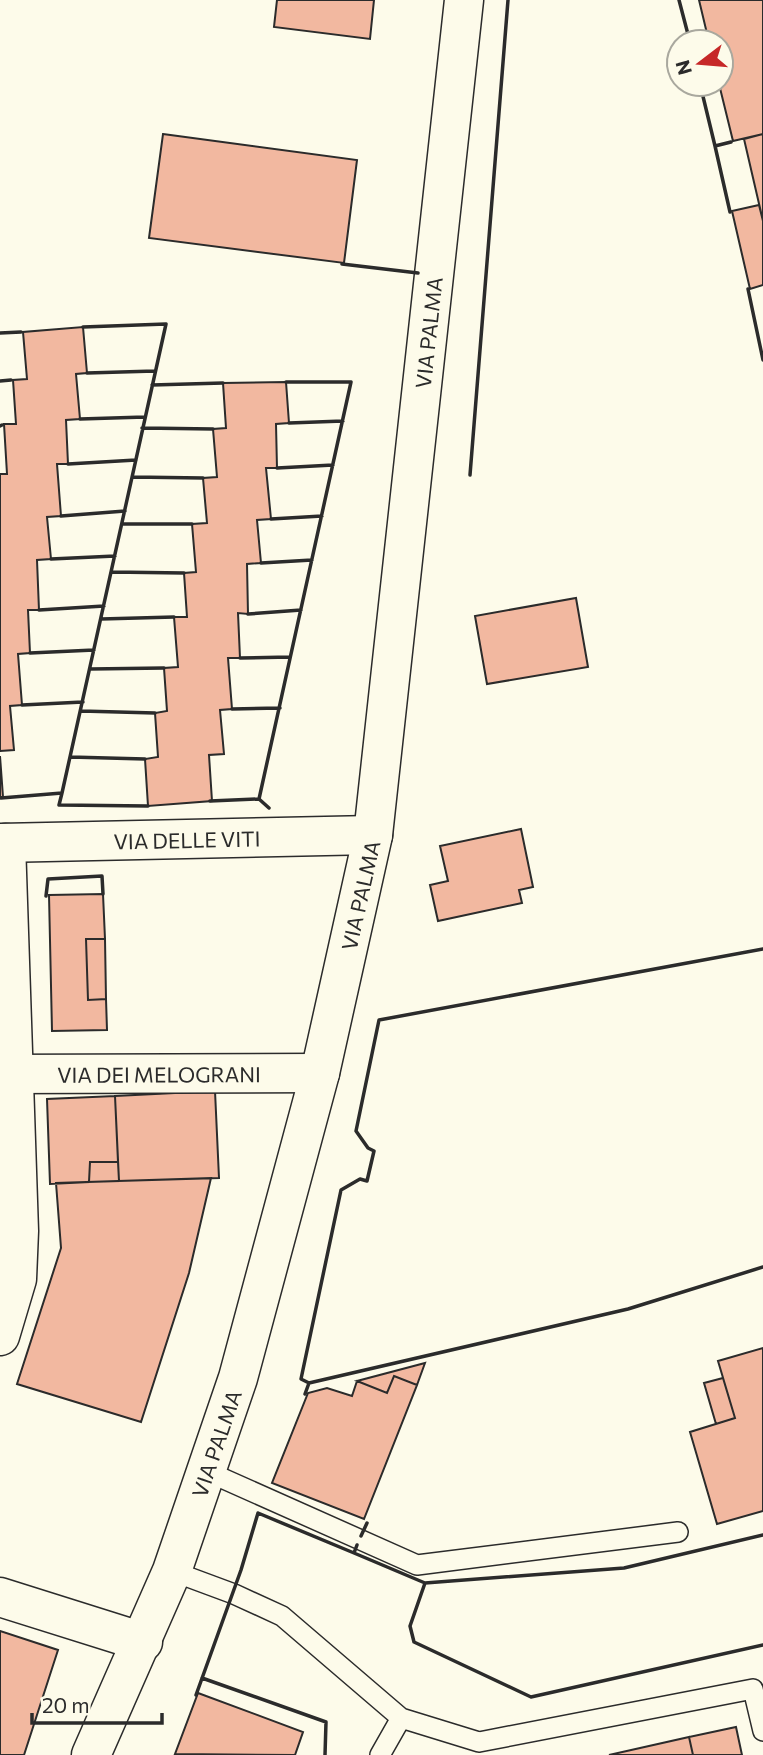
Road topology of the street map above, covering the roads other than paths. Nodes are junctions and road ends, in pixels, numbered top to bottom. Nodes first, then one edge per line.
1 (464, 0) edge
2 (373, 835) junction
3 (3, 843) edge
4 (320, 1073) junction
5 (7, 1074) edge
6 (0, 1336) edge
7 (206, 1471) junction
8 (678, 1532) dead end
9 (172, 1571) junction
10 (0, 1597) edge
11 (143, 1642) junction
12 (401, 1718) junction
13 (763, 1731) edge
14 (92, 1755) edge
15 (380, 1755) edge

1 - 2 main road, VIA PALMA
2 - 3 main road, VIA DELLE VITI
2 - 4 main road, VIA PALMA
3 - 5 main road
4 - 5 main road, VIA DEI MELOGRANI
4 - 7 main road, VIA PALMA
5 - 6 main road
7 - 8 lane
7 - 9 main road, VIA PALMA
9 - 11 main road, VIA PALMA
9 - 12 lane
10 - 11 main road
11 - 14 main road, VIA PALMA
12 - 13 lane
12 - 15 lane

